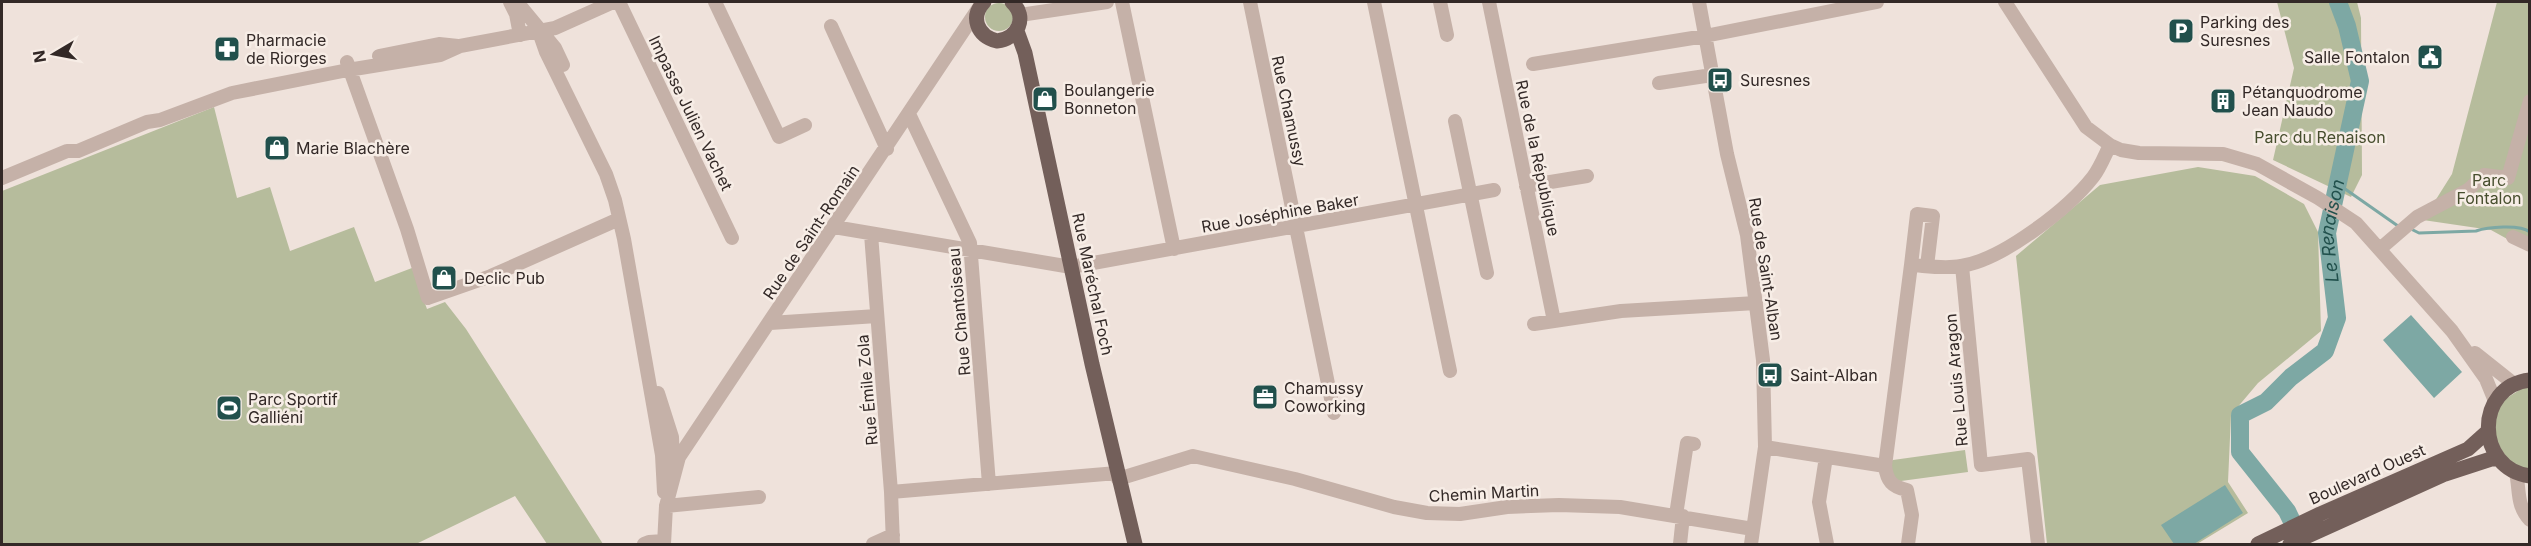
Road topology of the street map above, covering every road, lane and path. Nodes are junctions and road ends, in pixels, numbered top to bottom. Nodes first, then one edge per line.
1 (510, 2) edge
2 (517, 2) edge
3 (613, 2) edge
4 (619, 2) edge
5 (715, 2) edge
6 (1012, 2) edge
7 (1107, 2) edge
8 (1122, 2) edge
9 (1250, 2) edge
10 (1374, 2) edge
11 (1440, 2) edge
12 (1489, 2) edge
13 (1699, 2) edge
14 (1877, 2) edge
15 (2005, 2) edge
16 (981, 5) edge
17 (1020, 15) junction
18 (831, 26) dead end
19 (1017, 31) junction
20 (539, 32) junction
21 (981, 32) junction
22 (520, 35) junction
23 (1447, 35) dead end
24 (1705, 36) junction
25 (953, 47) junction
26 (1533, 64) dead end
27 (347, 66) junction
28 (1712, 75) junction
29 (1659, 83) dead end
30 (2529, 101) edge
31 (909, 114) junction
32 (1455, 121) dead end
33 (805, 125) dead end
34 (2110, 145) junction
35 (887, 148) junction
36 (78, 151) junction
37 (1587, 176) dead end
38 (2, 178) edge
39 (1526, 186) junction
40 (2, 187) edge
41 (1494, 190) dead end
42 (1470, 195) junction
43 (1415, 206) junction
44 (619, 219) junction
45 (834, 227) junction
46 (1297, 227) junction
47 (870, 234) junction
48 (2513, 237) dead end
49 (732, 238) dead end
50 (2529, 245) edge
51 (2381, 248) junction
52 (1174, 249) junction
53 (972, 251) junction
54 (1911, 265) junction
55 (1927, 266) junction
56 (1962, 266) junction
57 (1071, 267) junction
58 (1487, 273) dead end
59 (1756, 303) junction
60 (877, 316) junction
61 (1554, 321) junction
62 (770, 323) junction
63 (1534, 324) dead end
64 (2452, 331) junction
65 (1450, 371) dead end
66 (2529, 380) edge
67 (2514, 384) junction
68 (2495, 401) junction
69 (1334, 413) dead end
70 (2487, 432) junction
71 (1694, 444) dead end
72 (669, 446) junction
73 (1765, 447) junction
74 (1826, 457) junction
75 (2498, 459) junction
76 (1885, 466) junction
77 (2523, 474) edge
78 (1117, 476) junction
79 (989, 484) junction
80 (891, 492) junction
81 (759, 497) dead end
82 (666, 506) junction
83 (1679, 515) junction
84 (2529, 520) edge
85 (2311, 526) junction
86 (1753, 529) junction
87 (893, 540) edge
88 (664, 543) edge
89 (644, 544) edge
90 (873, 544) edge
91 (1135, 544) edge
92 (1680, 544) edge
93 (1751, 544) edge
94 (1827, 544) edge
95 (1908, 544) edge
96 (2038, 544) edge
97 (2258, 544) edge
98 (2290, 544) edge

1 - 22 street
2 - 20 street
3 - 20 street
4 - 49 street, Impasse Julien Vachet
5 - 33 street
6 - 17 main road
7 - 17 street
8 - 52 street
9 - 46 street, Rue Chamussy
10 - 43 street
11 - 23 street
12 - 39 street, Rue de la République
13 - 24 street, Rue de Saint-Alban
14 - 24 street
15 - 34 street
16 - 21 main road
16 - 25 street, Rue de Saint-Romain
17 - 19 main road
18 - 35 street
19 - 21 main road
19 - 57 main road, Rue Maréchal Foch
20 - 22 street
20 - 44 street
21 - 25 street, Rue de Saint-Romain
22 - 27 street
24 - 26 street
24 - 28 street, Rue de Saint-Alban
25 - 31 street, Rue de Saint-Romain
27 - 36 street
27 - 44 street
28 - 29 street
28 - 59 street, Rue de Saint-Alban
30 - 51 street
31 - 35 street, Rue de Saint-Romain
31 - 53 street, Rue Chantoiseau
32 - 42 street
34 - 51 street
34 - 56 street
35 - 45 street, Rue de Saint-Romain
36 - 38 street
36 - 40 street
37 - 39 street
39 - 61 street, Rue de la République
41 - 42 street, Rue Joséphine Baker
42 - 43 street, Rue Joséphine Baker
42 - 58 street
43 - 46 street, Rue Joséphine Baker
43 - 65 street
44 - 72 street
45 - 47 street, Rue Joséphine Baker
45 - 62 street, Rue de Saint-Romain
46 - 52 street, Rue Joséphine Baker
46 - 69 street, Rue Chamussy
47 - 53 street, Rue Joséphine Baker
47 - 60 street, Rue Émile Zola
48 - 50 street
51 - 64 street
52 - 57 street, Rue Joséphine Baker
53 - 57 street, Rue Joséphine Baker
53 - 79 street, Rue Chantoiseau
54 - 55 street
54 - 55 street
54 - 76 street
55 - 56 street
56 - 96 street, Rue Louis Aragon
57 - 78 main road, Rue Maréchal Foch
59 - 61 street
59 - 73 street, Rue de Saint-Alban
60 - 62 street
60 - 80 street, Rue Émile Zola
61 - 63 street
62 - 72 street, Rue de Saint-Romain
64 - 67 street
64 - 68 street
66 - 67 main road
67 - 68 main road
68 - 70 main road
70 - 75 main road
70 - 85 main road, Boulevard Ouest
71 - 83 street
72 - 82 street, Rue de Saint-Romain
72 - 82 street, Rue de Saint-Romain
73 - 74 street
73 - 86 street, Rue de Saint-Alban
74 - 76 street
74 - 94 street
75 - 77 main road
75 - 85 main road, Boulevard Ouest
76 - 95 street
77 - 84 street
78 - 79 street, Chemin Martin
78 - 83 street, Chemin Martin
78 - 91 main road, Rue Maréchal Foch
79 - 80 street, Chemin Martin
80 - 87 street, Rue Émile Zola
81 - 82 street
82 - 88 street, Rue de Saint-Romain
83 - 86 street, Chemin Martin
83 - 92 street
85 - 97 main road, Boulevard Ouest
85 - 98 main road, Boulevard Ouest
86 - 93 street, Rue de Saint-Alban
87 - 90 street
88 - 89 street

